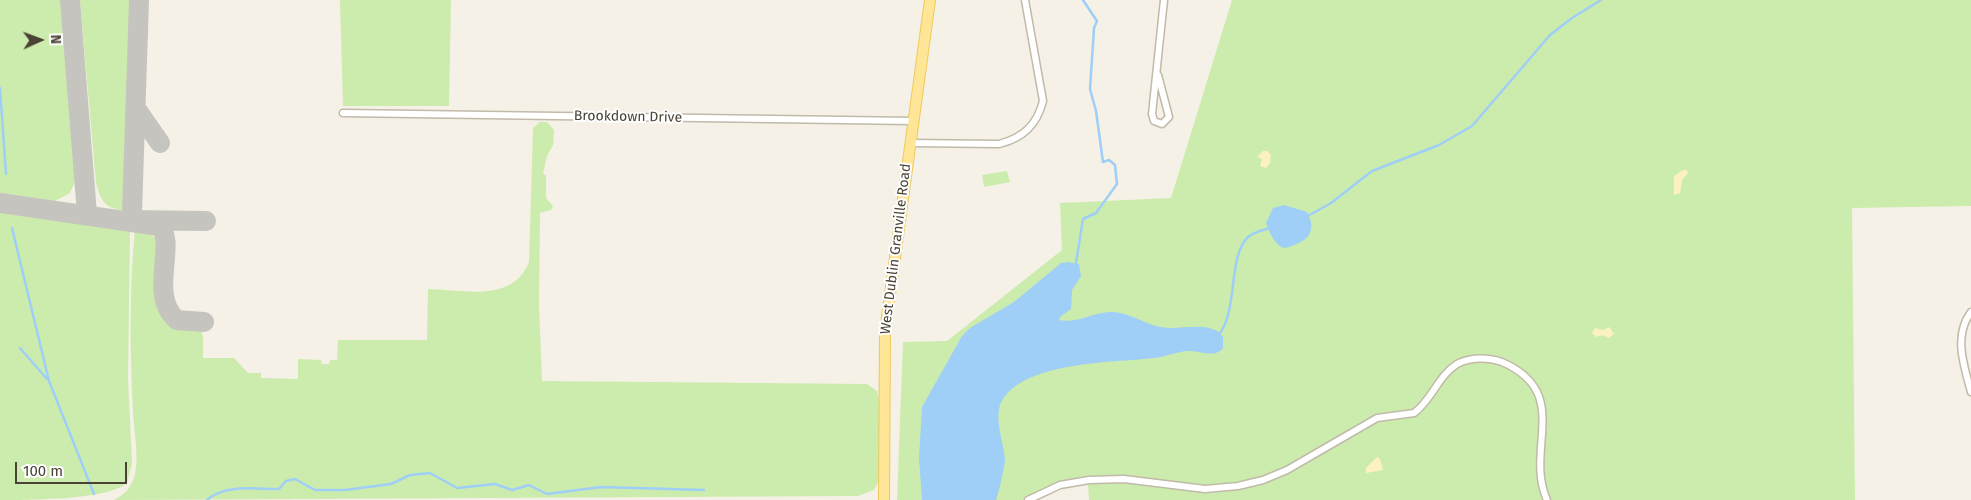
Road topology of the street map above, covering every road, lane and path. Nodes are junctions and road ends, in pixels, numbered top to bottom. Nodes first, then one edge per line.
1 (930, 0) edge
2 (1026, 0) edge
3 (1164, 0) edge
4 (1158, 75) junction
5 (343, 113) dead end
6 (913, 121) junction
7 (910, 143) junction
8 (1971, 312) edge
9 (1971, 392) edge
10 (884, 500) edge
11 (1028, 500) edge
12 (1547, 500) edge

1 - 6 main road, West Dublin Granville Road
2 - 7 street
3 - 4 street
4 - 4 street
5 - 6 street, Brookdown Drive
6 - 7 main road, West Dublin Granville Road
7 - 10 main road, West Dublin Granville Road
8 - 9 street
11 - 12 street

